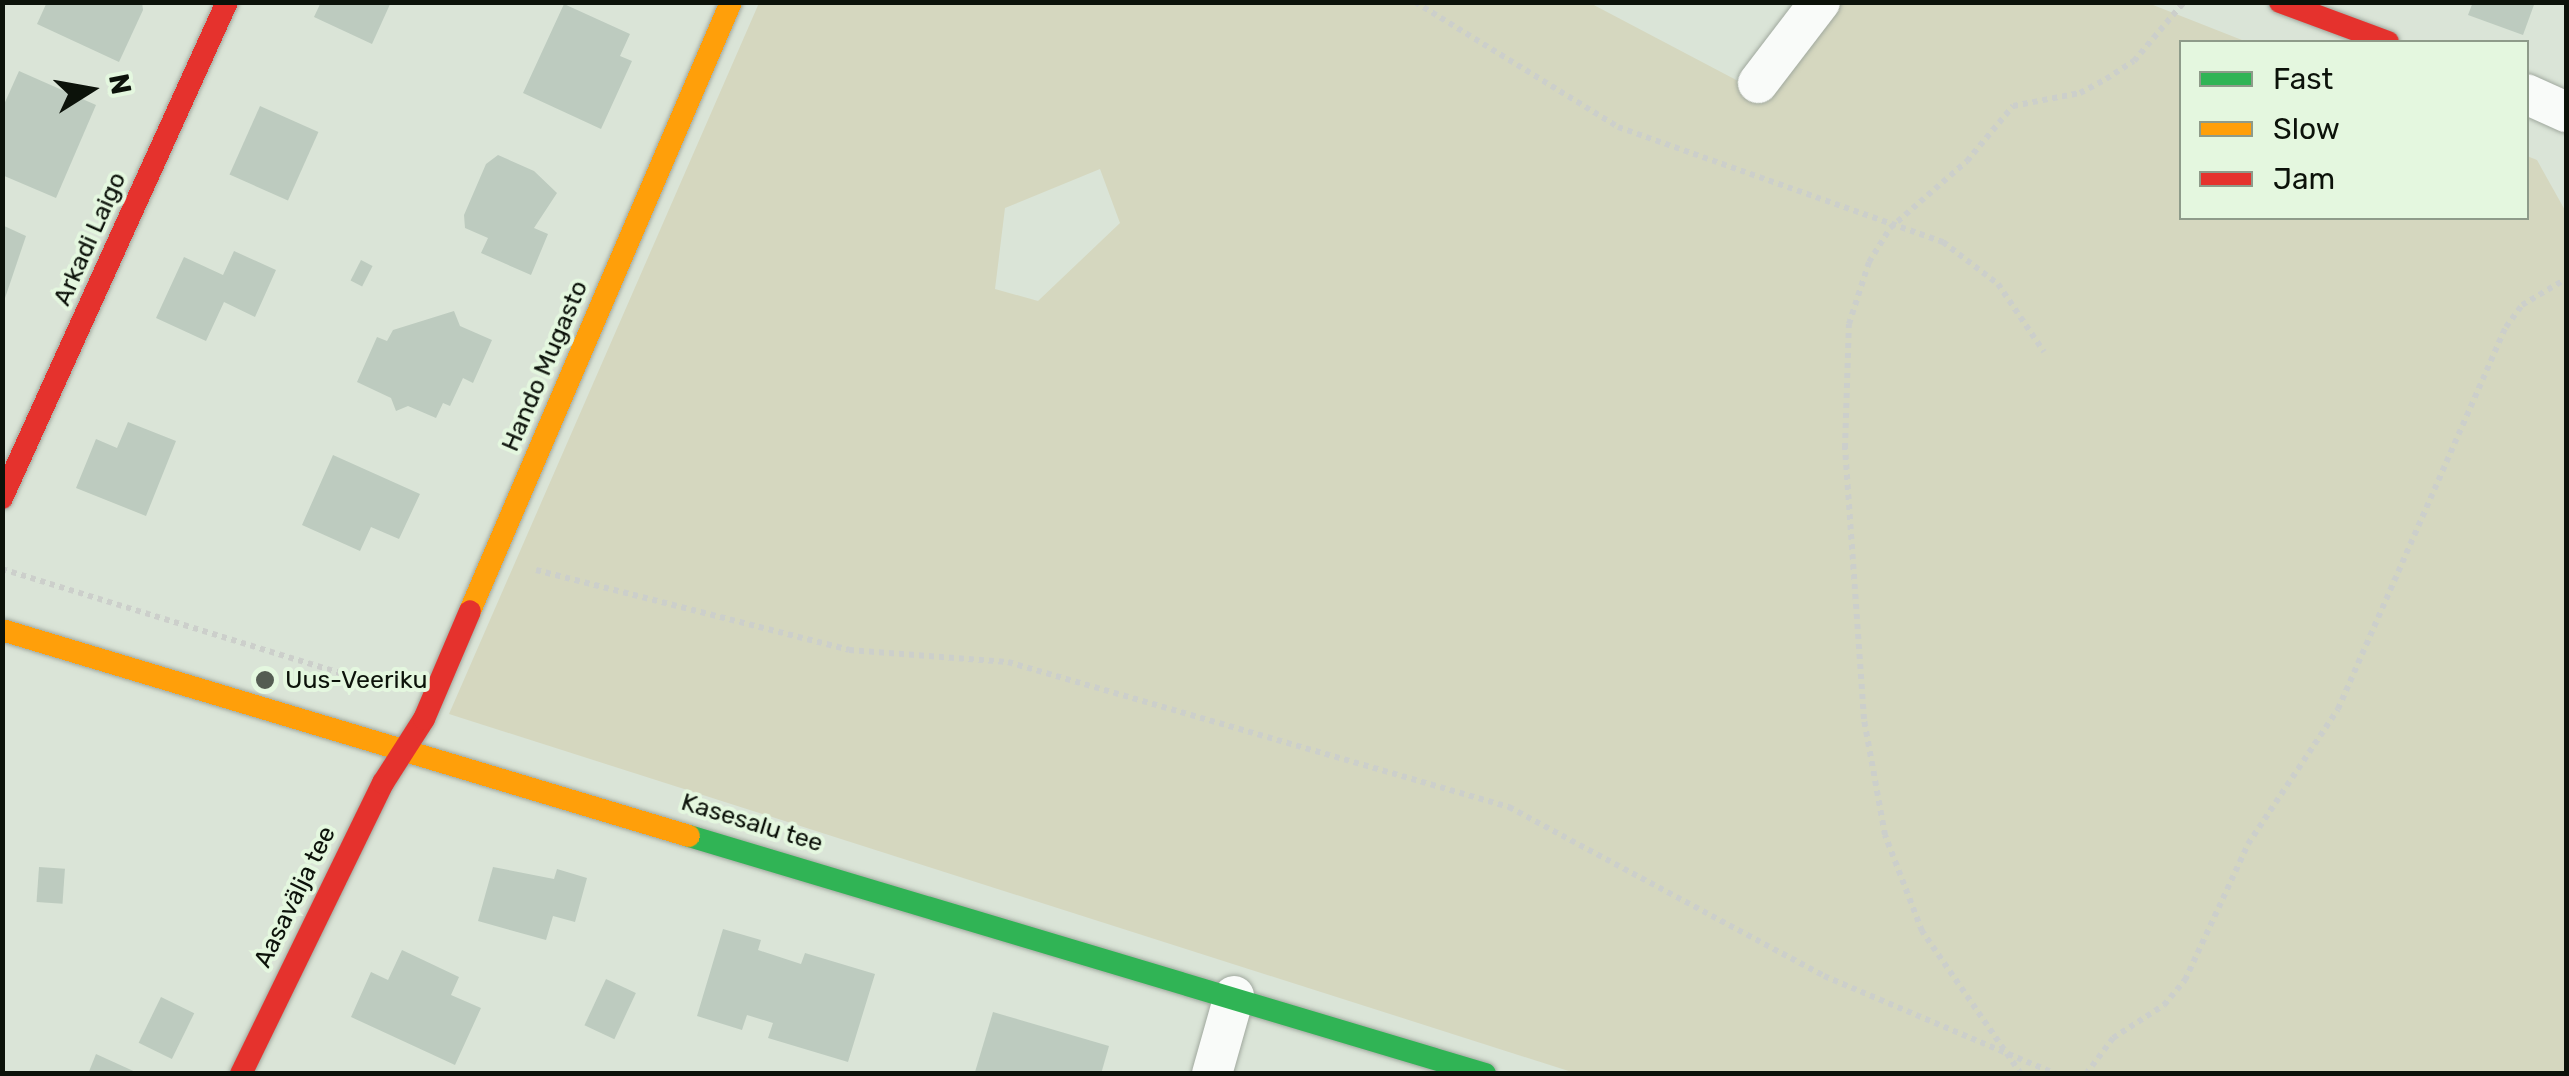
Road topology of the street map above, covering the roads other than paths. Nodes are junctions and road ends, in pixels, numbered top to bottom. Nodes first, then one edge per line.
1 (227, 2) edge
2 (731, 2) edge
3 (1820, 2) edge
4 (2280, 2) edge
5 (2383, 40) edge
6 (1758, 84) dead end
7 (2529, 95) edge
8 (2566, 112) edge
9 (2, 498) edge
10 (2, 630) edge
11 (402, 746) junction
12 (1234, 996) junction
13 (240, 1074) edge
14 (1212, 1074) edge
15 (1484, 1074) edge

1 - 9 street, Arkadi Laigo
2 - 11 street, Hando Mugasto
3 - 6 street
4 - 5 street
7 - 8 street
10 - 11 street, Kasesalu tee
11 - 12 street, Kasesalu tee
11 - 13 street, Aasavälja tee
12 - 14 street
12 - 15 street, Kasesalu tee

